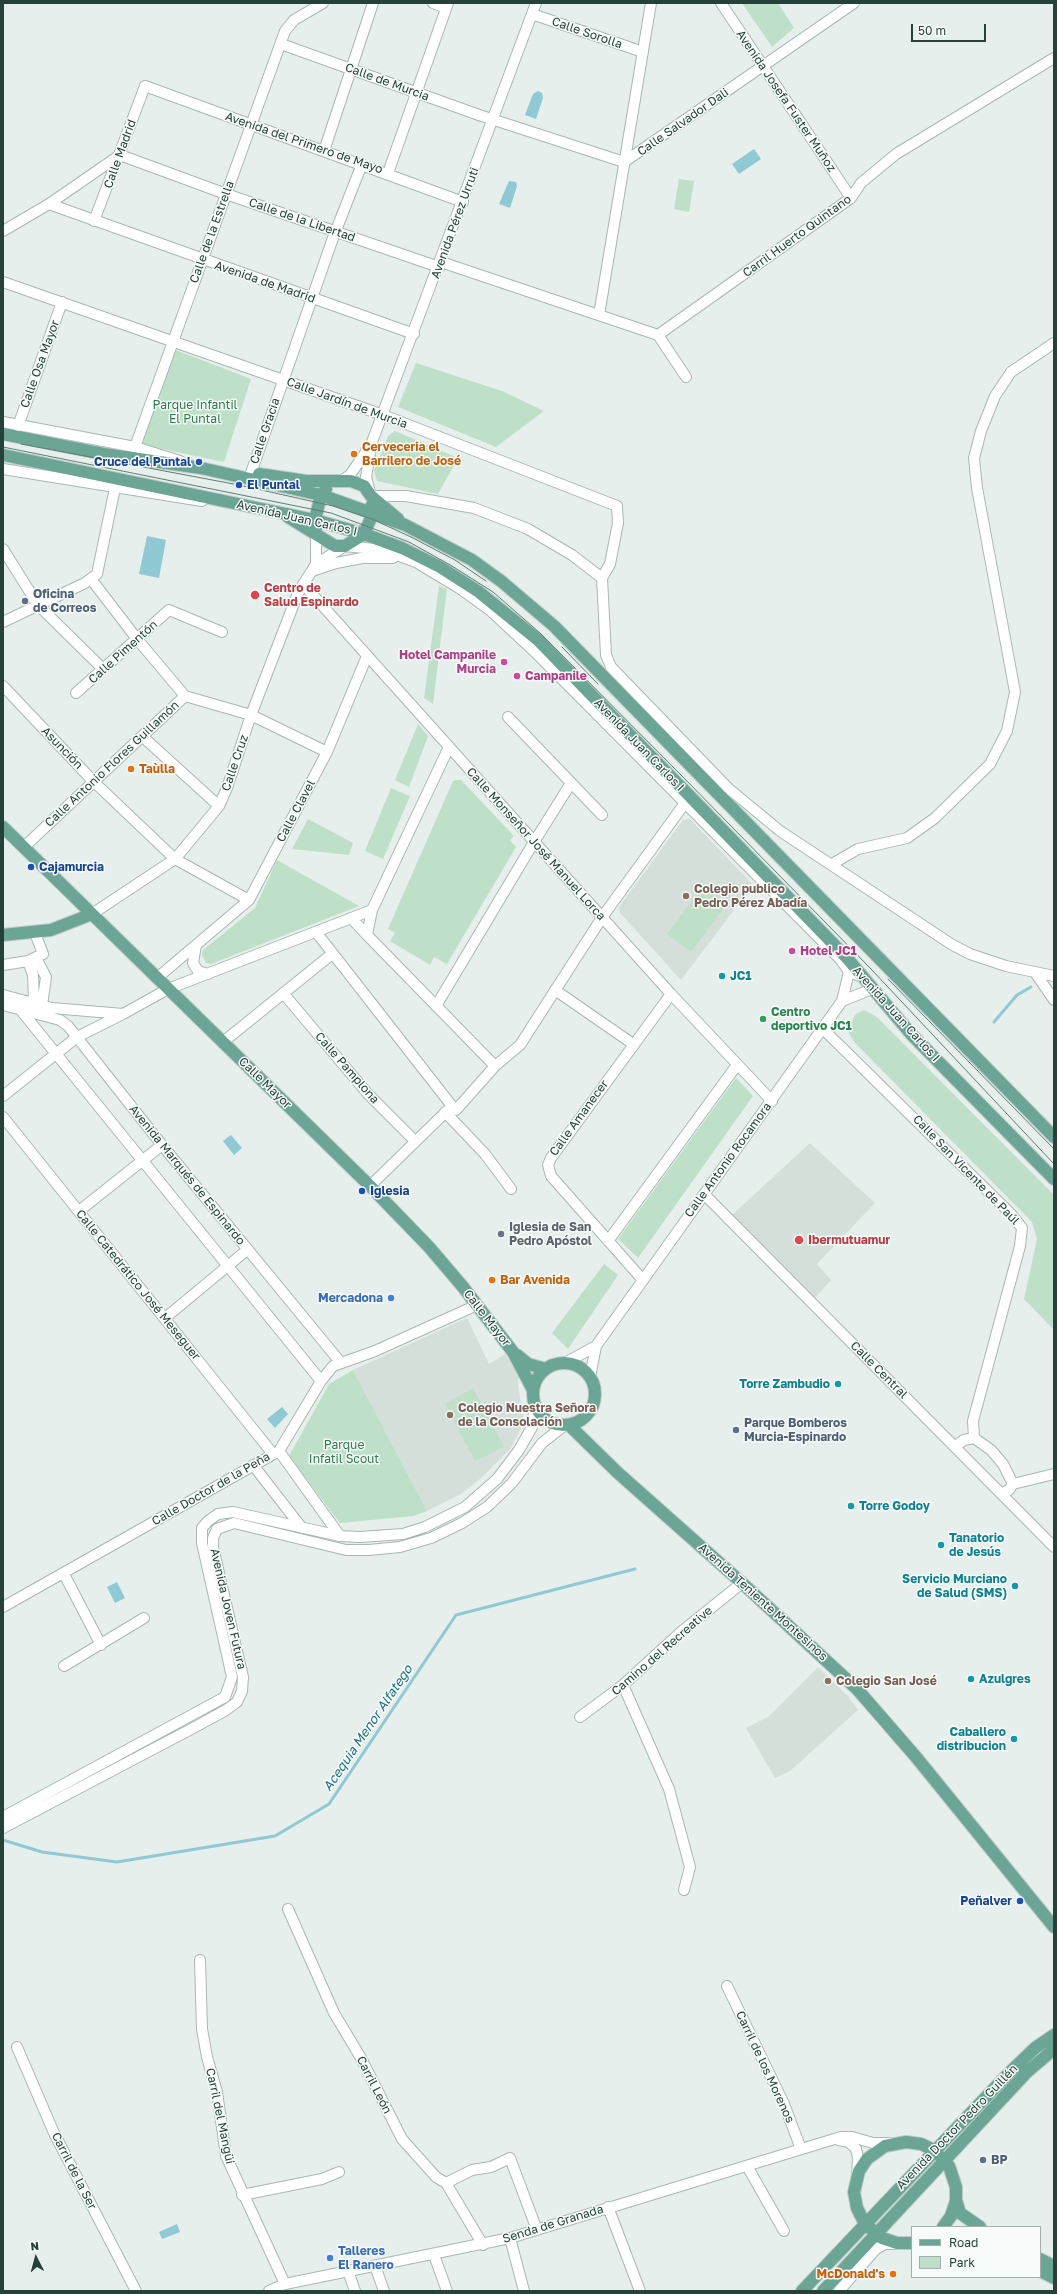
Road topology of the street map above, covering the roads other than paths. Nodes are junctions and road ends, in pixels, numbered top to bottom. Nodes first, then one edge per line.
1 (324, 3) edge
2 (373, 3) edge
3 (433, 3) edge
4 (536, 3) edge
5 (651, 3) edge
6 (721, 3) edge
7 (854, 3) edge
8 (447, 5) edge
9 (532, 14) junction
10 (281, 44) junction
11 (643, 52) junction
12 (1054, 58) edge
13 (763, 66) junction
14 (351, 69) junction
15 (145, 86) joint
16 (416, 93) junction
17 (494, 120) junction
18 (251, 125) junction
19 (324, 151) junction
20 (120, 155) junction
21 (624, 162) junction
22 (362, 164) junction
23 (388, 173) junction
24 (226, 194) junction
25 (851, 198) junction
26 (463, 202) junction
27 (49, 204) junction
28 (94, 221) junction
29 (3, 231) edge
30 (336, 231) junction
31 (202, 260) junction
32 (440, 264) junction
33 (3, 282) edge
34 (312, 298) junction
35 (62, 302) junction
36 (599, 315) junction
37 (414, 334) junction
38 (658, 335) junction
39 (173, 342) junction
40 (1054, 343) edge
41 (686, 377) dead end
42 (283, 380) junction
43 (383, 415) junction
44 (3, 422) edge
45 (18, 426) junction
46 (3, 434) edge
47 (372, 442) junction
48 (135, 447) junction
49 (3, 455) edge
50 (201, 468) junction
51 (3, 469) edge
52 (251, 472) junction
53 (341, 481) junction
54 (115, 488) junction
55 (321, 495) junction
56 (371, 496) junction
57 (227, 502) junction
58 (373, 513) junction
59 (283, 514) junction
60 (315, 520) junction
61 (405, 525) junction
62 (364, 534) junction
63 (316, 535) junction
64 (345, 546) junction
65 (3, 549) edge
66 (416, 562) junction
67 (316, 564) junction
68 (310, 573) junction
69 (602, 578) junction
70 (91, 579) junction
71 (303, 584) junction
72 (38, 605) junction
73 (3, 622) edge
74 (222, 632) dead end
75 (137, 639) junction
76 (367, 656) junction
77 (103, 669) junction
78 (3, 686) edge
79 (76, 693) dead end
80 (185, 696) junction
81 (252, 715) junction
82 (508, 717) dead end
83 (143, 737) junction
84 (449, 747) junction
85 (327, 752) junction
86 (93, 781) junction
87 (571, 783) junction
88 (685, 803) junction
89 (219, 806) junction
90 (602, 815) dead end
91 (3, 827) edge
92 (534, 842) junction
93 (24, 847) junction
94 (175, 859) junction
95 (832, 864) junction
96 (249, 900) junction
97 (372, 910) junction
98 (92, 914) junction
99 (603, 916) junction
100 (351, 918) junction
101 (316, 932) junction
102 (35, 933) junction
103 (3, 935) edge
104 (366, 935) junction
105 (196, 946) junction
106 (332, 954) junction
107 (32, 960) junction
108 (3, 965) edge
109 (208, 974) junction
110 (855, 974) junction
111 (1036, 974) junction
112 (1054, 976) edge
113 (157, 978) junction
114 (168, 989) junction
115 (872, 989) junction
116 (555, 990) junction
117 (283, 993) junction
118 (671, 994) junction
119 (3, 995) edge
120 (1054, 1000) edge
121 (842, 1001) junction
122 (38, 1004) junction
123 (3, 1005) edge
124 (436, 1006) junction
125 (19, 1008) junction
126 (123, 1014) junction
127 (823, 1029) junction
128 (77, 1038) junction
129 (223, 1042) junction
130 (633, 1044) junction
131 (56, 1053) junction
132 (737, 1065) junction
133 (495, 1066) junction
134 (3, 1096) edge
135 (772, 1101) junction
136 (449, 1109) junction
137 (3, 1117) edge
138 (1054, 1137) edge
139 (415, 1141) junction
140 (162, 1145) junction
141 (142, 1160) junction
142 (1054, 1179) edge
143 (370, 1186) junction
144 (511, 1189) dead end
145 (704, 1194) junction
146 (78, 1211) junction
147 (608, 1242) junction
148 (247, 1250) junction
149 (228, 1266) junction
150 (642, 1279) junction
151 (477, 1305) junction
152 (165, 1318) junction
153 (596, 1346) junction
154 (513, 1352) junction
155 (341, 1363) junction
156 (565, 1363) junction
157 (546, 1369) junction
158 (590, 1377) junction
159 (321, 1381) junction
160 (533, 1390) junction
161 (535, 1405) junction
162 (585, 1417) junction
163 (567, 1425) junction
164 (974, 1438) junction
165 (955, 1446) junction
166 (593, 1448) junction
167 (276, 1452) junction
168 (253, 1465) junction
169 (1054, 1474) edge
170 (1013, 1484) junction
171 (1002, 1493) junction
172 (302, 1528) junction
173 (340, 1536) junction
174 (1054, 1547) edge
175 (64, 1574) junction
176 (742, 1583) junction
177 (3, 1607) edge
178 (144, 1618) dead end
179 (101, 1645) junction
180 (64, 1666) dead end
181 (623, 1685) junction
182 (580, 1717) dead end
183 (3, 1817) edge
184 (3, 1828) edge
185 (684, 1890) dead end
186 (1030, 1895) junction
187 (288, 1909) dead end
188 (1054, 1914) edge
189 (1054, 1927) edge
190 (200, 1960) dead end
191 (727, 1986) dead end
192 (1054, 2035) edge
193 (17, 2048) dead end
194 (1054, 2049) edge
195 (834, 2139) junction
196 (899, 2142) junction
197 (801, 2149) junction
198 (934, 2150) junction
199 (944, 2160) junction
200 (747, 2166) junction
201 (339, 2172) dead end
202 (857, 2177) junction
203 (446, 2182) junction
204 (956, 2194) junction
205 (242, 2195) junction
206 (608, 2207) junction
207 (865, 2224) junction
208 (944, 2226) edge
209 (979, 2226) edge
210 (537, 2230) junction
211 (784, 2231) dead end
212 (875, 2234) junction
213 (510, 2238) junction
214 (908, 2243) edge
215 (483, 2245) junction
216 (434, 2255) junction
217 (1041, 2260) edge
218 (375, 2266) junction
219 (1054, 2266) edge
220 (348, 2271) junction
221 (1041, 2272) edge
222 (1054, 2278) edge
223 (286, 2284) junction
224 (136, 2291) edge
225 (269, 2291) edge
226 (355, 2291) edge
227 (384, 2291) edge
228 (447, 2291) edge
229 (524, 2291) edge
230 (640, 2291) edge
231 (802, 2291) edge
232 (822, 2291) edge
233 (839, 2291) edge

1 - 10 street, Calle de la Estrella
2 - 14 street
3 - 8 street
4 - 9 street, Avenida Pérez Urruti
5 - 11 street
6 - 13 street, Avenida Josefa Fuster Muñoz
7 - 13 street, Calle Salvador Dali
8 - 16 street
9 - 11 street, Calle Sorolla
9 - 17 street, Avenida Pérez Urruti
10 - 14 street, Calle de Murcia
10 - 18 street, Calle de la Estrella
11 - 21 street
12 - 25 street, Carril Huerto Quintano
13 - 21 street, Calle Salvador Dali
13 - 25 street, Avenida Josefa Fuster Muñoz
14 - 16 street, Calle de Murcia
14 - 19 street
15 - 18 street, Avenida del Primero de Mayo
15 - 20 street, Calle Madrid
16 - 17 street, Calle de Murcia
16 - 23 street
17 - 21 street, Calle Salvador Dali
17 - 26 street, Avenida Pérez Urruti
18 - 19 street, Avenida del Primero de Mayo
18 - 24 street, Calle de la Estrella
19 - 22 street, Avenida del Primero de Mayo
20 - 24 street, Calle de la Libertad
20 - 27 street
20 - 28 street, Calle Madrid
21 - 36 street
22 - 23 street, Avenida del Primero de Mayo
22 - 30 street, Calle Gracia
23 - 26 street, Avenida del Primero de Mayo
24 - 30 street, Calle de la Libertad
24 - 31 street, Calle de la Estrella
25 - 38 street, Carril Huerto Quintano
26 - 32 street, Avenida Pérez Urruti
27 - 28 street, Avenida de Madrid
27 - 29 street
28 - 31 street, Avenida de Madrid
30 - 32 street, Calle de la Libertad
30 - 34 street, Calle Gracia
31 - 34 street, Avenida de Madrid
31 - 39 street, Calle de la Estrella
32 - 36 street, Calle de la Libertad
32 - 37 street, Avenida Pérez Urruti
33 - 35 street, Calle Jardín de Murcia
34 - 37 street, Avenida de Madrid
34 - 42 street, Calle Gracia
35 - 39 street, Calle Jardín de Murcia
35 - 45 street, Calle Osa Mayor
36 - 38 street, Calle de la Libertad
37 - 43 street, Avenida Pérez Urruti
38 - 41 street
39 - 42 street, Calle Jardín de Murcia
39 - 48 street, Calle de la Estrella
40 - 95 street
42 - 43 street, Calle Jardín de Murcia
42 - 52 street, Calle Gracia
43 - 47 street, Avenida Pérez Urruti
43 - 69 street, Calle Jardín de Murcia
44 - 45 street
45 - 48 street
46 - 50 main road, Avenida Juan Carlos I
47 - 53 street
47 - 56 street
48 - 50 street
49 - 57 main road, Avenida Juan Carlos I
50 - 52 main road
50 - 55 main road, Avenida Juan Carlos I
51 - 54 street
52 - 53 main road
53 - 55 main road
53 - 56 main road
54 - 57 street
54 - 70 street
55 - 58 main road, Avenida Juan Carlos I
55 - 60 main road
56 - 58 main road
56 - 61 main road
56 - 69 street
57 - 59 main road, Avenida Juan Carlos I
58 - 61 main road, Avenida Juan Carlos I
58 - 62 main road
59 - 60 main road, Avenida Juan Carlos I
59 - 63 main road
60 - 62 main road, Avenida Juan Carlos I
60 - 63 main road
61 - 138 main road, Avenida Juan Carlos I
62 - 64 main road
62 - 110 main road, Avenida Juan Carlos I
63 - 64 main road
63 - 67 street
64 - 66 street
64 - 67 street
65 - 72 street
66 - 68 street
66 - 88 street
67 - 68 street, Calle Cruz
68 - 71 street, Calle Cruz
69 - 95 street, Calle Jardín de Murcia
70 - 72 street
70 - 75 street
71 - 76 street, Calle Monseñor José Manuel Lorca
71 - 81 street, Calle Cruz
72 - 73 street
72 - 77 street
74 - 75 street, Calle Pimentón
75 - 77 street, Calle Pimentón
75 - 80 street
76 - 84 street, Calle Monseñor José Manuel Lorca
76 - 85 street, Calle Clavel
77 - 79 street, Calle Pimentón
78 - 86 street, Asunción
80 - 81 street, Calle Antonio Flores Guillamón
80 - 83 street, Calle Antonio Flores Guillamón
81 - 85 street, Calle Antonio Flores Guillamón
81 - 89 street, Calle Cruz
82 - 87 street
83 - 86 street, Calle Antonio Flores Guillamón
83 - 89 street
84 - 92 street, Calle Monseñor José Manuel Lorca
84 - 97 street
85 - 96 street, Calle Clavel
86 - 93 street, Calle Antonio Flores Guillamón
86 - 94 street, Asunción
87 - 90 street
87 - 92 street
88 - 99 street
88 - 110 street
89 - 94 street, Calle Cruz
91 - 93 main road, Calle Mayor
92 - 99 street, Calle Monseñor José Manuel Lorca
92 - 124 street
93 - 98 main road, Calle Mayor
94 - 96 street, Asunción
94 - 98 street, Calle Cruz
95 - 111 street, Calle Jardín de Murcia
96 - 105 street, Calle Clavel
97 - 100 street
97 - 104 street
98 - 102 main road
98 - 113 main road, Calle Mayor
99 - 116 street
99 - 118 street, Calle Monseñor José Manuel Lorca
100 - 101 street
100 - 104 street
101 - 106 street
101 - 109 street
102 - 103 main road
102 - 107 street
104 - 124 street
105 - 109 street
105 - 113 street, Calle Clavel
106 - 117 street
106 - 136 street
107 - 108 street
107 - 122 street
109 - 114 street
110 - 115 main road, Avenida Juan Carlos I
110 - 121 street
111 - 112 street, Calle Jardín de Murcia
111 - 120 street
113 - 114 main road, Calle Mayor
114 - 126 street
114 - 129 main road, Calle Mayor
115 - 121 street
115 - 142 main road, Avenida Juan Carlos I
116 - 130 street
116 - 133 street
117 - 129 street
117 - 139 street, Calle Pamplona
118 - 130 street, Calle Amanecer
118 - 132 street, Calle Monseñor José Manuel Lorca
119 - 122 street
121 - 127 street, Calle Antonio Rocamora
122 - 126 street
123 - 125 street, Avenida Marqués de Espinardo
124 - 133 street
125 - 128 street, Avenida Marqués de Espinardo
125 - 131 street, Avenida Marqués de Espinardo
126 - 128 street
127 - 135 street, Calle Antonio Rocamora
127 - 164 street, Calle San Vicente de Paúl
128 - 131 street
128 - 140 street, Avenida Marqués de Espinardo
129 - 143 main road, Calle Mayor
130 - 147 street, Calle Amanecer
131 - 134 street
131 - 141 street, Avenida Marqués de Espinardo
132 - 135 street, Calle Monseñor José Manuel Lorca
132 - 147 street
133 - 136 street
135 - 145 street, Calle Antonio Rocamora
136 - 139 street
136 - 144 street
137 - 146 street, Calle Catedrático José Meseguer
139 - 143 street
140 - 141 street
140 - 148 street, Avenida Marqués de Espinardo
141 - 146 street
141 - 149 street, Avenida Marqués de Espinardo
143 - 151 main road, Calle Mayor
145 - 150 street, Calle Antonio Rocamora
145 - 165 street, Calle Central
146 - 152 street, Calle Catedrático José Meseguer
147 - 150 street
148 - 149 street
148 - 155 street, Avenida Marqués de Espinardo
149 - 152 street
149 - 159 street, Avenida Marqués de Espinardo
150 - 153 street, Calle Antonio Rocamora
151 - 154 main road, Calle Mayor
151 - 155 street, Calle Doctor de la Peña
152 - 167 street, Calle Catedrático José Meseguer
153 - 156 street, Calle Antonio Rocamora
153 - 158 street, Calle Antonio Rocamora
154 - 157 main road, Calle Mayor
154 - 160 main road, Calle Mayor
155 - 159 street, Calle Doctor de la Peña
156 - 157 main road
156 - 158 main road
157 - 160 main road
158 - 162 main road
159 - 167 street, Calle Doctor de la Peña
160 - 161 main road
161 - 163 main road
161 - 173 street, Avenida Joven Futura
162 - 163 main road
162 - 166 main road, Avenida Teniente Montesinos
163 - 166 main road, Avenida Teniente Montesinos
163 - 184 street, Avenida Joven Futura
164 - 165 street
164 - 170 street
165 - 171 street, Calle Central
166 - 176 main road, Avenida Teniente Montesinos
167 - 168 street, Calle Doctor de la Peña
167 - 173 street, Calle Catedrático José Meseguer
168 - 172 street
168 - 175 street, Calle Doctor de la Peña
169 - 170 street
170 - 171 street
171 - 174 street, Calle Central
172 - 173 street, Avenida Joven Futura
172 - 183 street, Avenida Joven Futura
175 - 177 street, Calle Doctor de la Peña
175 - 179 street
176 - 181 street, Camino del Recreative
176 - 186 main road, Avenida Teniente Montesinos
178 - 179 street
179 - 180 street
181 - 182 street, Camino del Recreative
181 - 185 street
186 - 188 main road, Avenida Teniente Montesinos
186 - 189 main road, Avenida Teniente Montesinos
187 - 203 street, Carril León
190 - 205 street, Carril del Mangüi
191 - 197 street, Carril de los Morenos
192 - 198 main road, Avenida Doctor Pedro Guillén
193 - 224 street, Carril de la Ser
194 - 199 main road, Avenida Doctor Pedro Guillén
195 - 196 street, Senda de Granada
195 - 197 street, Senda de Granada
195 - 202 street
196 - 198 main road
196 - 202 main road
197 - 200 street, Senda de Granada
198 - 199 main road
198 - 207 main road, Avenida Doctor Pedro Guillén
199 - 204 main road
199 - 212 main road, Avenida Doctor Pedro Guillén
200 - 206 street, Senda de Granada
200 - 211 street
201 - 205 street
202 - 207 main road
203 - 210 street
203 - 215 street, Carril León
204 - 208 main road
204 - 209 main road
205 - 223 street, Carril del Mangüi
206 - 210 street, Senda de Granada
206 - 230 street
207 - 212 main road
207 - 231 main road, Avenida Doctor Pedro Guillén
210 - 213 street, Senda de Granada
212 - 214 main road
212 - 232 main road, Avenida Doctor Pedro Guillén
213 - 215 street, Senda de Granada
213 - 229 street
214 - 233 street
215 - 216 street, Senda de Granada
216 - 218 street, Senda de Granada
216 - 228 street
217 - 219 main road
218 - 220 street, Senda de Granada
218 - 227 street
220 - 223 street, Senda de Granada
220 - 226 street
221 - 222 main road
223 - 225 street, Senda de Granada

